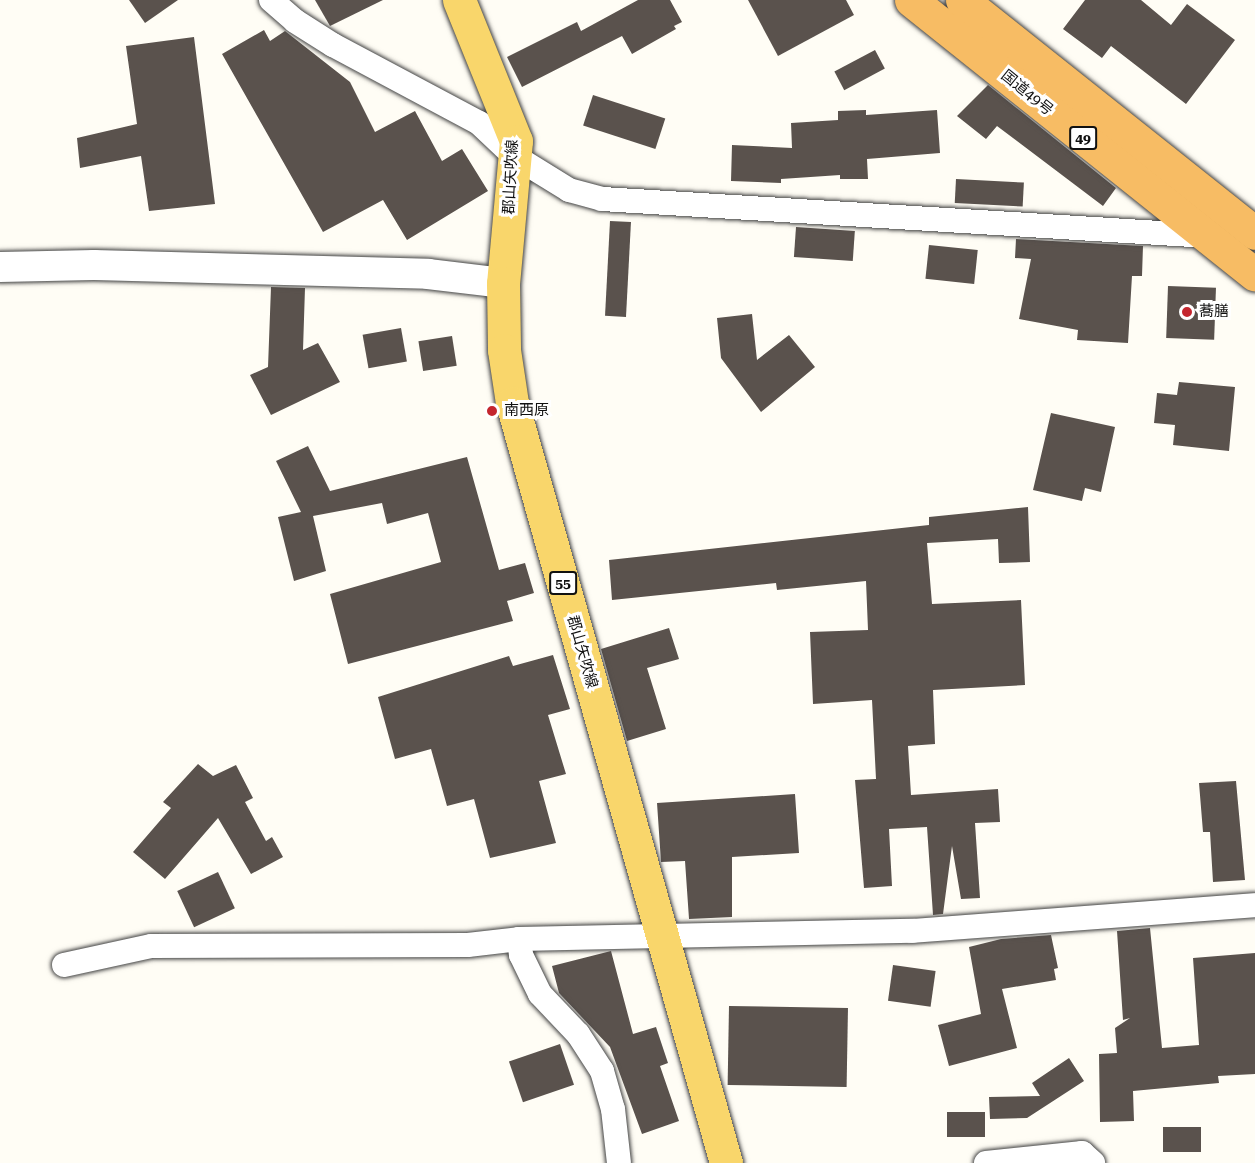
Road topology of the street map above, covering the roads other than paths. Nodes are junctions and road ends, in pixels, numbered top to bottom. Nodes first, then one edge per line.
1 (271, 0) edge
2 (459, 0) edge
3 (911, 0) edge
4 (962, 0) edge
5 (514, 156) junction
6 (1255, 233) edge
7 (1206, 235) junction
8 (1255, 240) edge
9 (0, 267) edge
10 (1255, 275) edge
11 (503, 283) junction
12 (1255, 905) edge
13 (519, 939) junction
14 (664, 939) junction
15 (64, 965) dead end
16 (620, 1163) edge
17 (726, 1163) edge
18 (986, 1163) edge
19 (1093, 1163) edge

1 - 5 street
2 - 5 main road, 郡山矢吹線 / 55
3 - 7 highway, 国道49号 / 49
4 - 6 highway, 49
5 - 7 street
5 - 11 main road, 郡山矢吹線 / 55
7 - 8 street
7 - 10 highway, 国道49号 / 49
9 - 11 street
11 - 14 main road, 郡山矢吹線 / 55
12 - 14 street
13 - 14 street
13 - 15 street
13 - 16 street
14 - 17 main road, 郡山矢吹線 / 55
18 - 19 street

